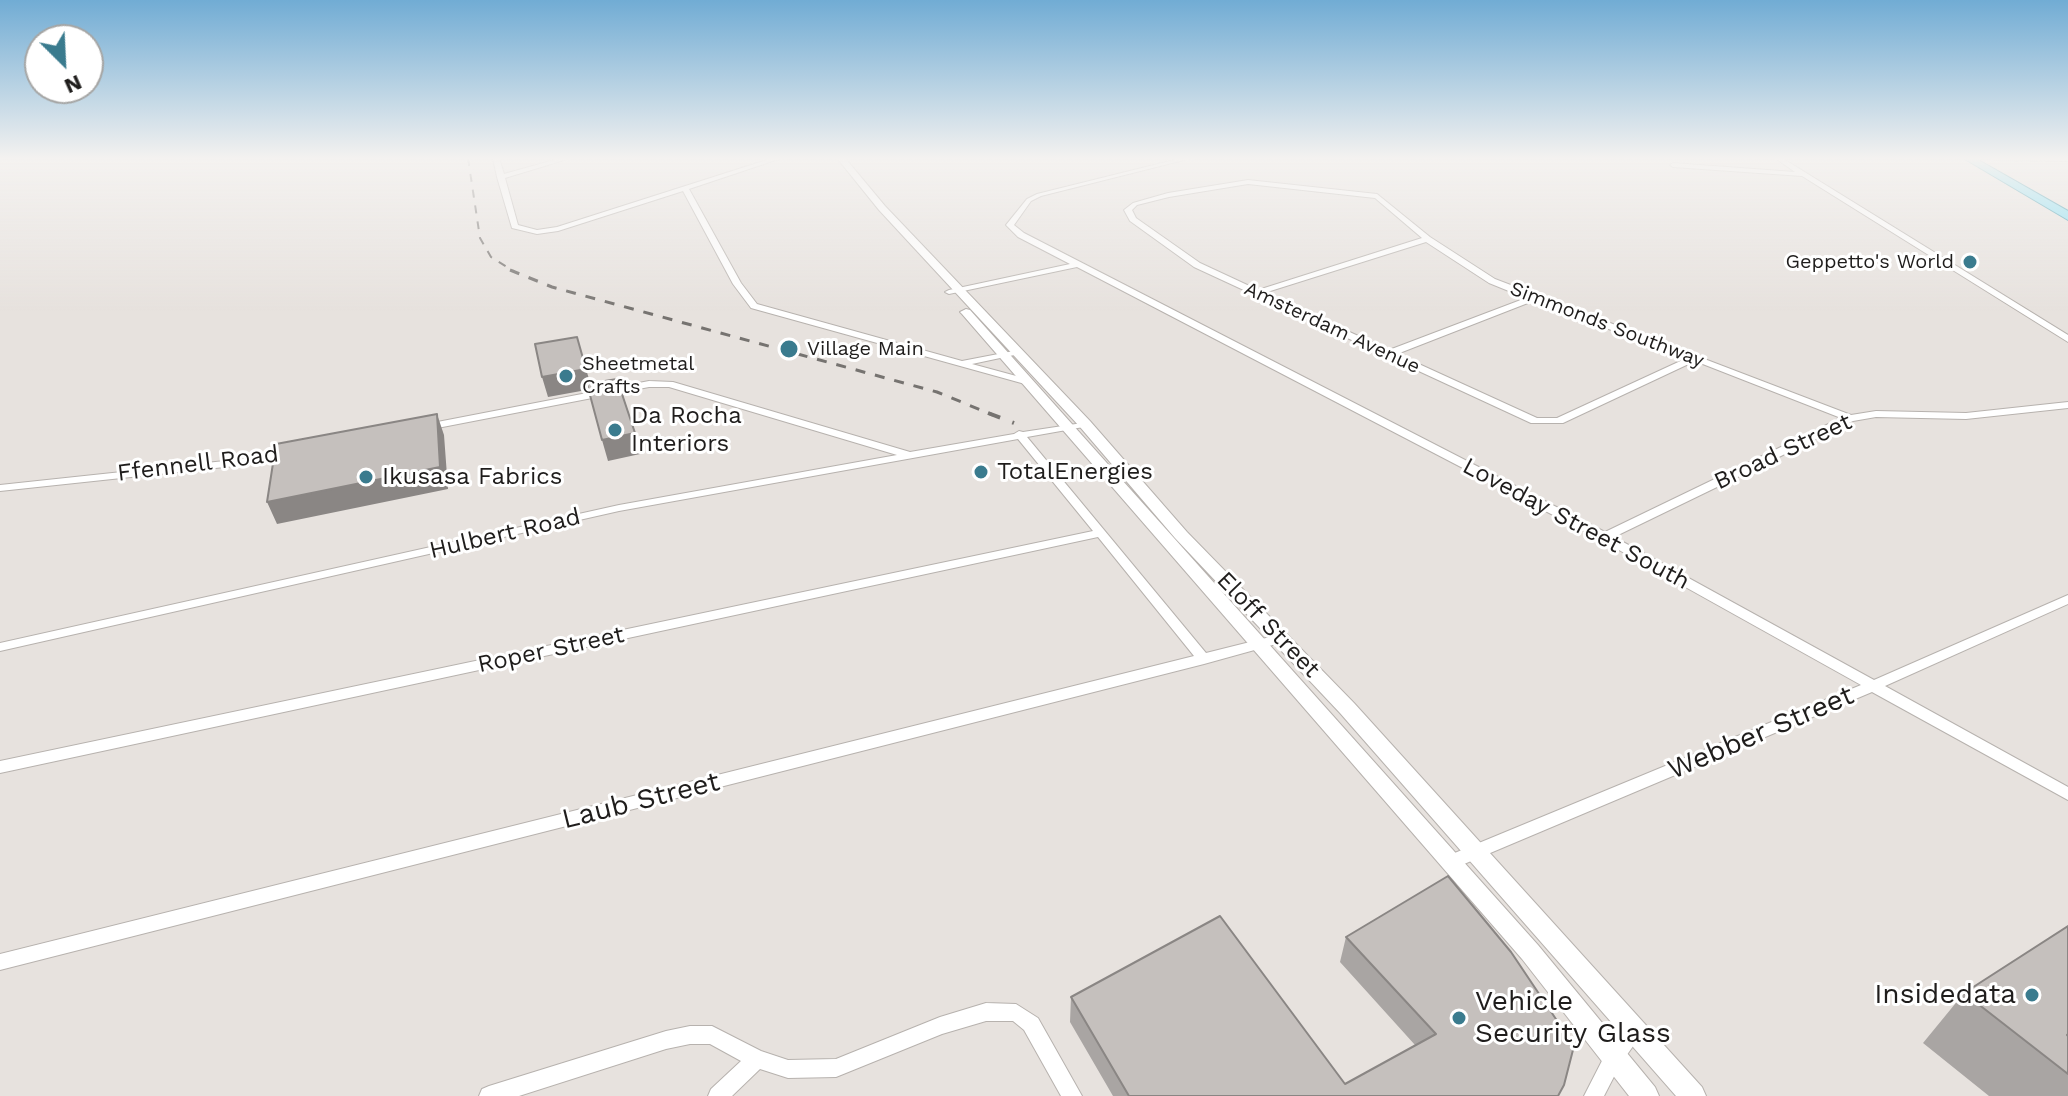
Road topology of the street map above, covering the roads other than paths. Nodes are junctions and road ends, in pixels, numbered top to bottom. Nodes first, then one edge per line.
1 (510, 209) edge
2 (619, 209) edge
3 (696, 209) edge
4 (880, 209) edge
5 (1022, 209) edge
6 (1129, 209) edge
7 (1395, 209) edge
8 (1861, 209) edge
9 (1427, 239) junction
10 (1079, 264) junction
11 (955, 291) junction
12 (1256, 293) junction
13 (1533, 298) junction
14 (2068, 339) edge
15 (1010, 354) junction
16 (1388, 354) junction
17 (1695, 358) junction
18 (959, 364) junction
19 (1028, 382) junction
20 (2068, 405) edge
21 (1850, 418) junction
22 (1075, 424) junction
23 (419, 428) edge
24 (1017, 435) junction
25 (297, 452) edge
26 (908, 454) junction
27 (0, 488) edge
28 (1153, 512) junction
29 (1102, 533) junction
30 (1605, 537) junction
31 (2068, 599) edge
32 (1282, 638) junction
33 (1261, 644) junction
34 (0, 647) edge
35 (1204, 659) junction
36 (1875, 685) junction
37 (0, 767) edge
38 (2068, 794) edge
39 (1463, 858) junction
40 (0, 962) edge
41 (1635, 1031) junction
42 (1614, 1057) junction
43 (757, 1059) junction
44 (489, 1096) edge
45 (718, 1096) edge
46 (1072, 1096) edge
47 (1594, 1096) edge
48 (1646, 1096) edge
49 (1693, 1096) edge

1 - 2 street
3 - 18 street
4 - 11 street, Eloff Street
5 - 10 street, Loveday Street South
6 - 12 street, Amsterdam Avenue
7 - 9 street, Simmonds Southway
8 - 14 street
9 - 12 street
9 - 13 street, Simmonds Southway
10 - 11 street
10 - 30 street, Loveday Street South
11 - 15 street, Eloff Street
12 - 16 street, Amsterdam Avenue
13 - 16 street
13 - 17 street, Simmonds Southway
15 - 18 street
15 - 19 street, Eloff Street
15 - 22 street, Eloff Street
16 - 17 street, Amsterdam Avenue
17 - 21 street, Simmonds Southway
18 - 19 street
19 - 22 street, Eloff Street
20 - 21 street, Broad Street
21 - 30 street, Broad Street
22 - 24 street, Hulbert Road
22 - 28 street, Eloff Street
23 - 26 street
24 - 26 street, Hulbert Road
24 - 29 street
25 - 27 street, Ffennell Road
26 - 34 street, Hulbert Road
28 - 32 street, Eloff Street
28 - 33 street, Eloff Street
29 - 35 street
29 - 37 street, Roper Street
30 - 36 street, Loveday Street South
31 - 36 street, Webber Street
32 - 33 street, Laub Street
32 - 39 street, Eloff Street
33 - 35 street, Laub Street
33 - 39 street, Eloff Street
35 - 40 street, Laub Street
36 - 38 street, Loveday Street South
36 - 39 street, Webber Street
39 - 41 street, Eloff Street
39 - 42 street, Eloff Street
41 - 42 street
41 - 49 street, Eloff Street
42 - 47 street
42 - 48 street, Eloff Street
43 - 44 street
43 - 45 street
43 - 46 street

